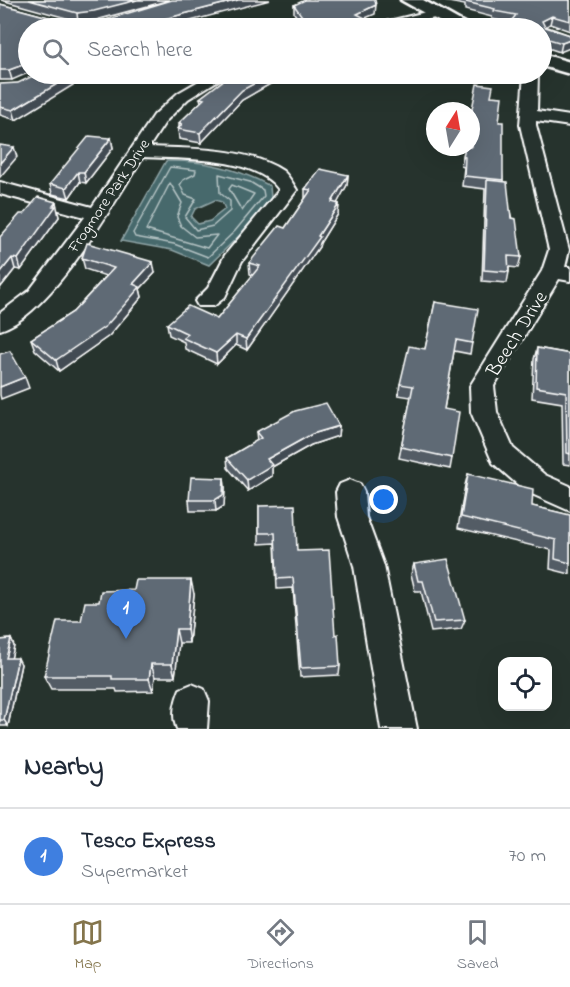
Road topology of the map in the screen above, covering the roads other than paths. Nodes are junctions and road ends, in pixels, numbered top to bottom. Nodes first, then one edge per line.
1 (410, 0) edge
2 (434, 14) junction
3 (418, 18) edge
4 (443, 18) edge
5 (552, 65) edge
6 (570, 68) edge
7 (204, 84) edge
8 (535, 84) edge
9 (528, 115) junction
10 (570, 121) edge
11 (138, 152) junction
12 (0, 188) edge
13 (97, 214) junction
14 (562, 273) edge
15 (206, 301) dead end
16 (0, 322) edge
17 (350, 492) dead end
18 (570, 499) edge
19 (399, 729) edge

1 - 2 street
2 - 3 street
2 - 4 street
5 - 6 street
7 - 11 street, Frogmore Park Drive
8 - 9 street
9 - 10 street
9 - 14 street
11 - 13 street, Frogmore Park Drive
11 - 15 street
12 - 13 street
13 - 16 street, Frogmore Park Drive
14 - 18 street, Beech Drive
17 - 19 street

